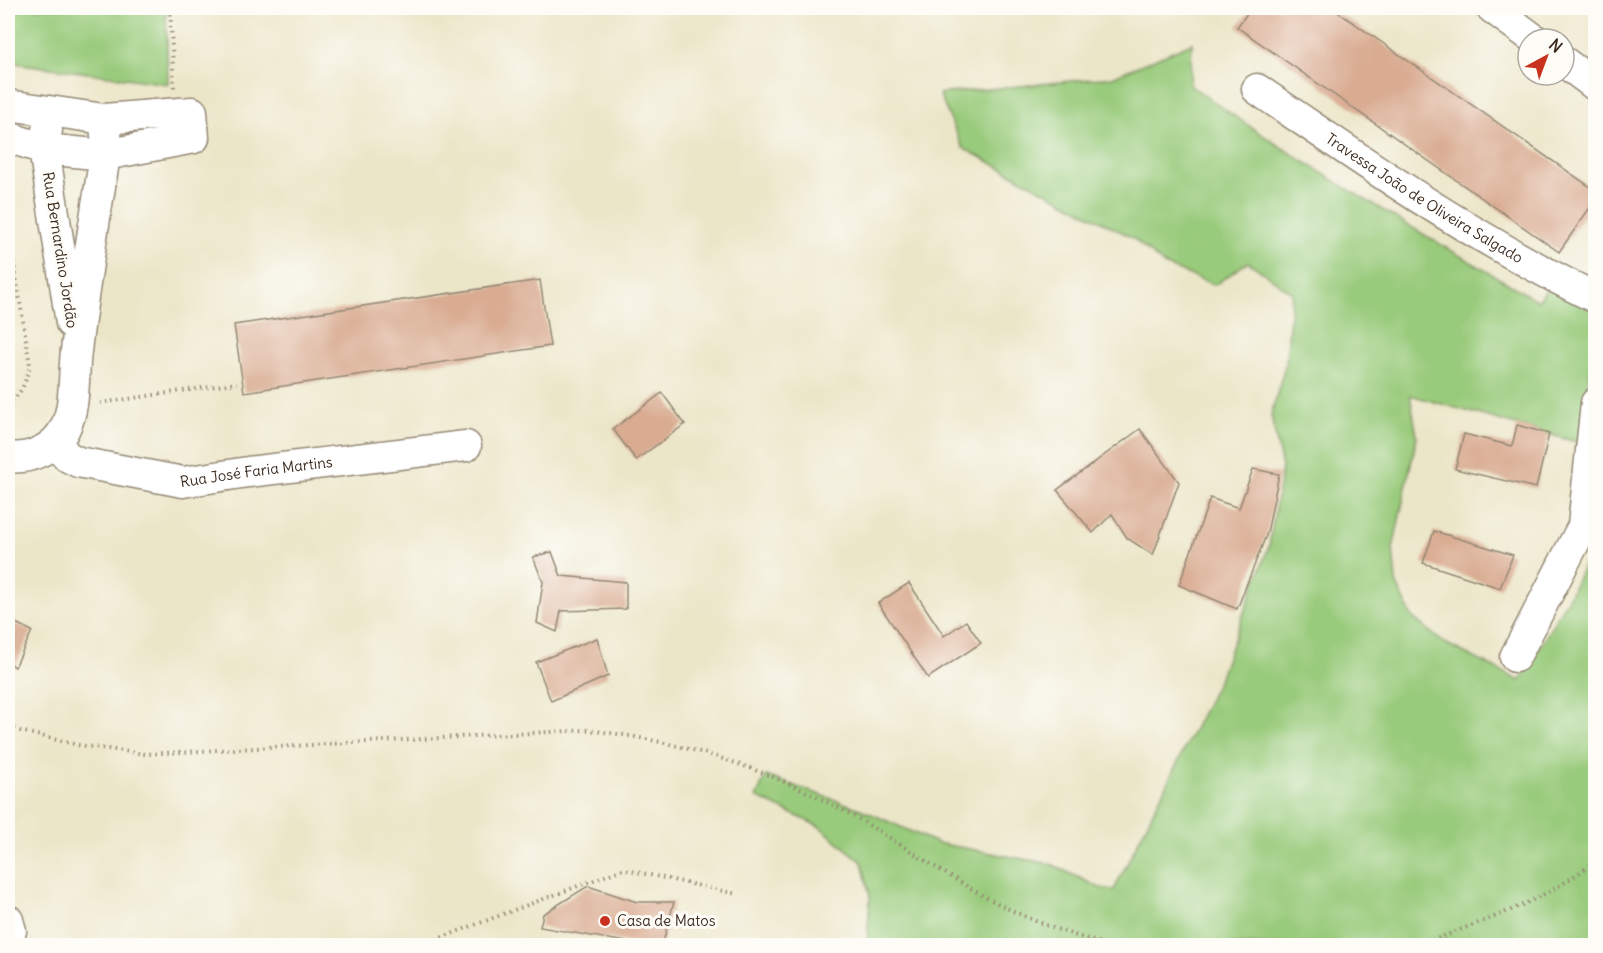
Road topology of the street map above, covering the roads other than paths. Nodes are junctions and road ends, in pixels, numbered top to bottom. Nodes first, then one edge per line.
1 (1576, 71) edge
2 (1596, 86) edge
3 (1257, 89) dead end
4 (8, 105) edge
5 (50, 111) junction
6 (104, 119) junction
7 (8, 137) edge
8 (44, 149) junction
9 (105, 154) junction
10 (1596, 298) edge
11 (76, 352) junction
12 (1596, 403) edge
13 (55, 442) junction
14 (466, 446) dead end
15 (8, 457) edge
16 (1515, 657) dead end
17 (8, 920) edge
18 (8, 941) edge

1 - 2 street
3 - 10 street, Travessa João de Oliveira Salgado
4 - 5 street
5 - 6 street
5 - 8 street, Rua Bernardino Jordão
6 - 9 street, Rua Bernardino Jordão
6 - 9 street
7 - 8 street
8 - 9 street
8 - 11 street, Rua Bernardino Jordão
9 - 11 street, Rua Bernardino Jordão
11 - 13 street, Rua Bernardino Jordão
12 - 16 street
13 - 14 street, Rua José Faria Martins
13 - 15 street
17 - 18 street

